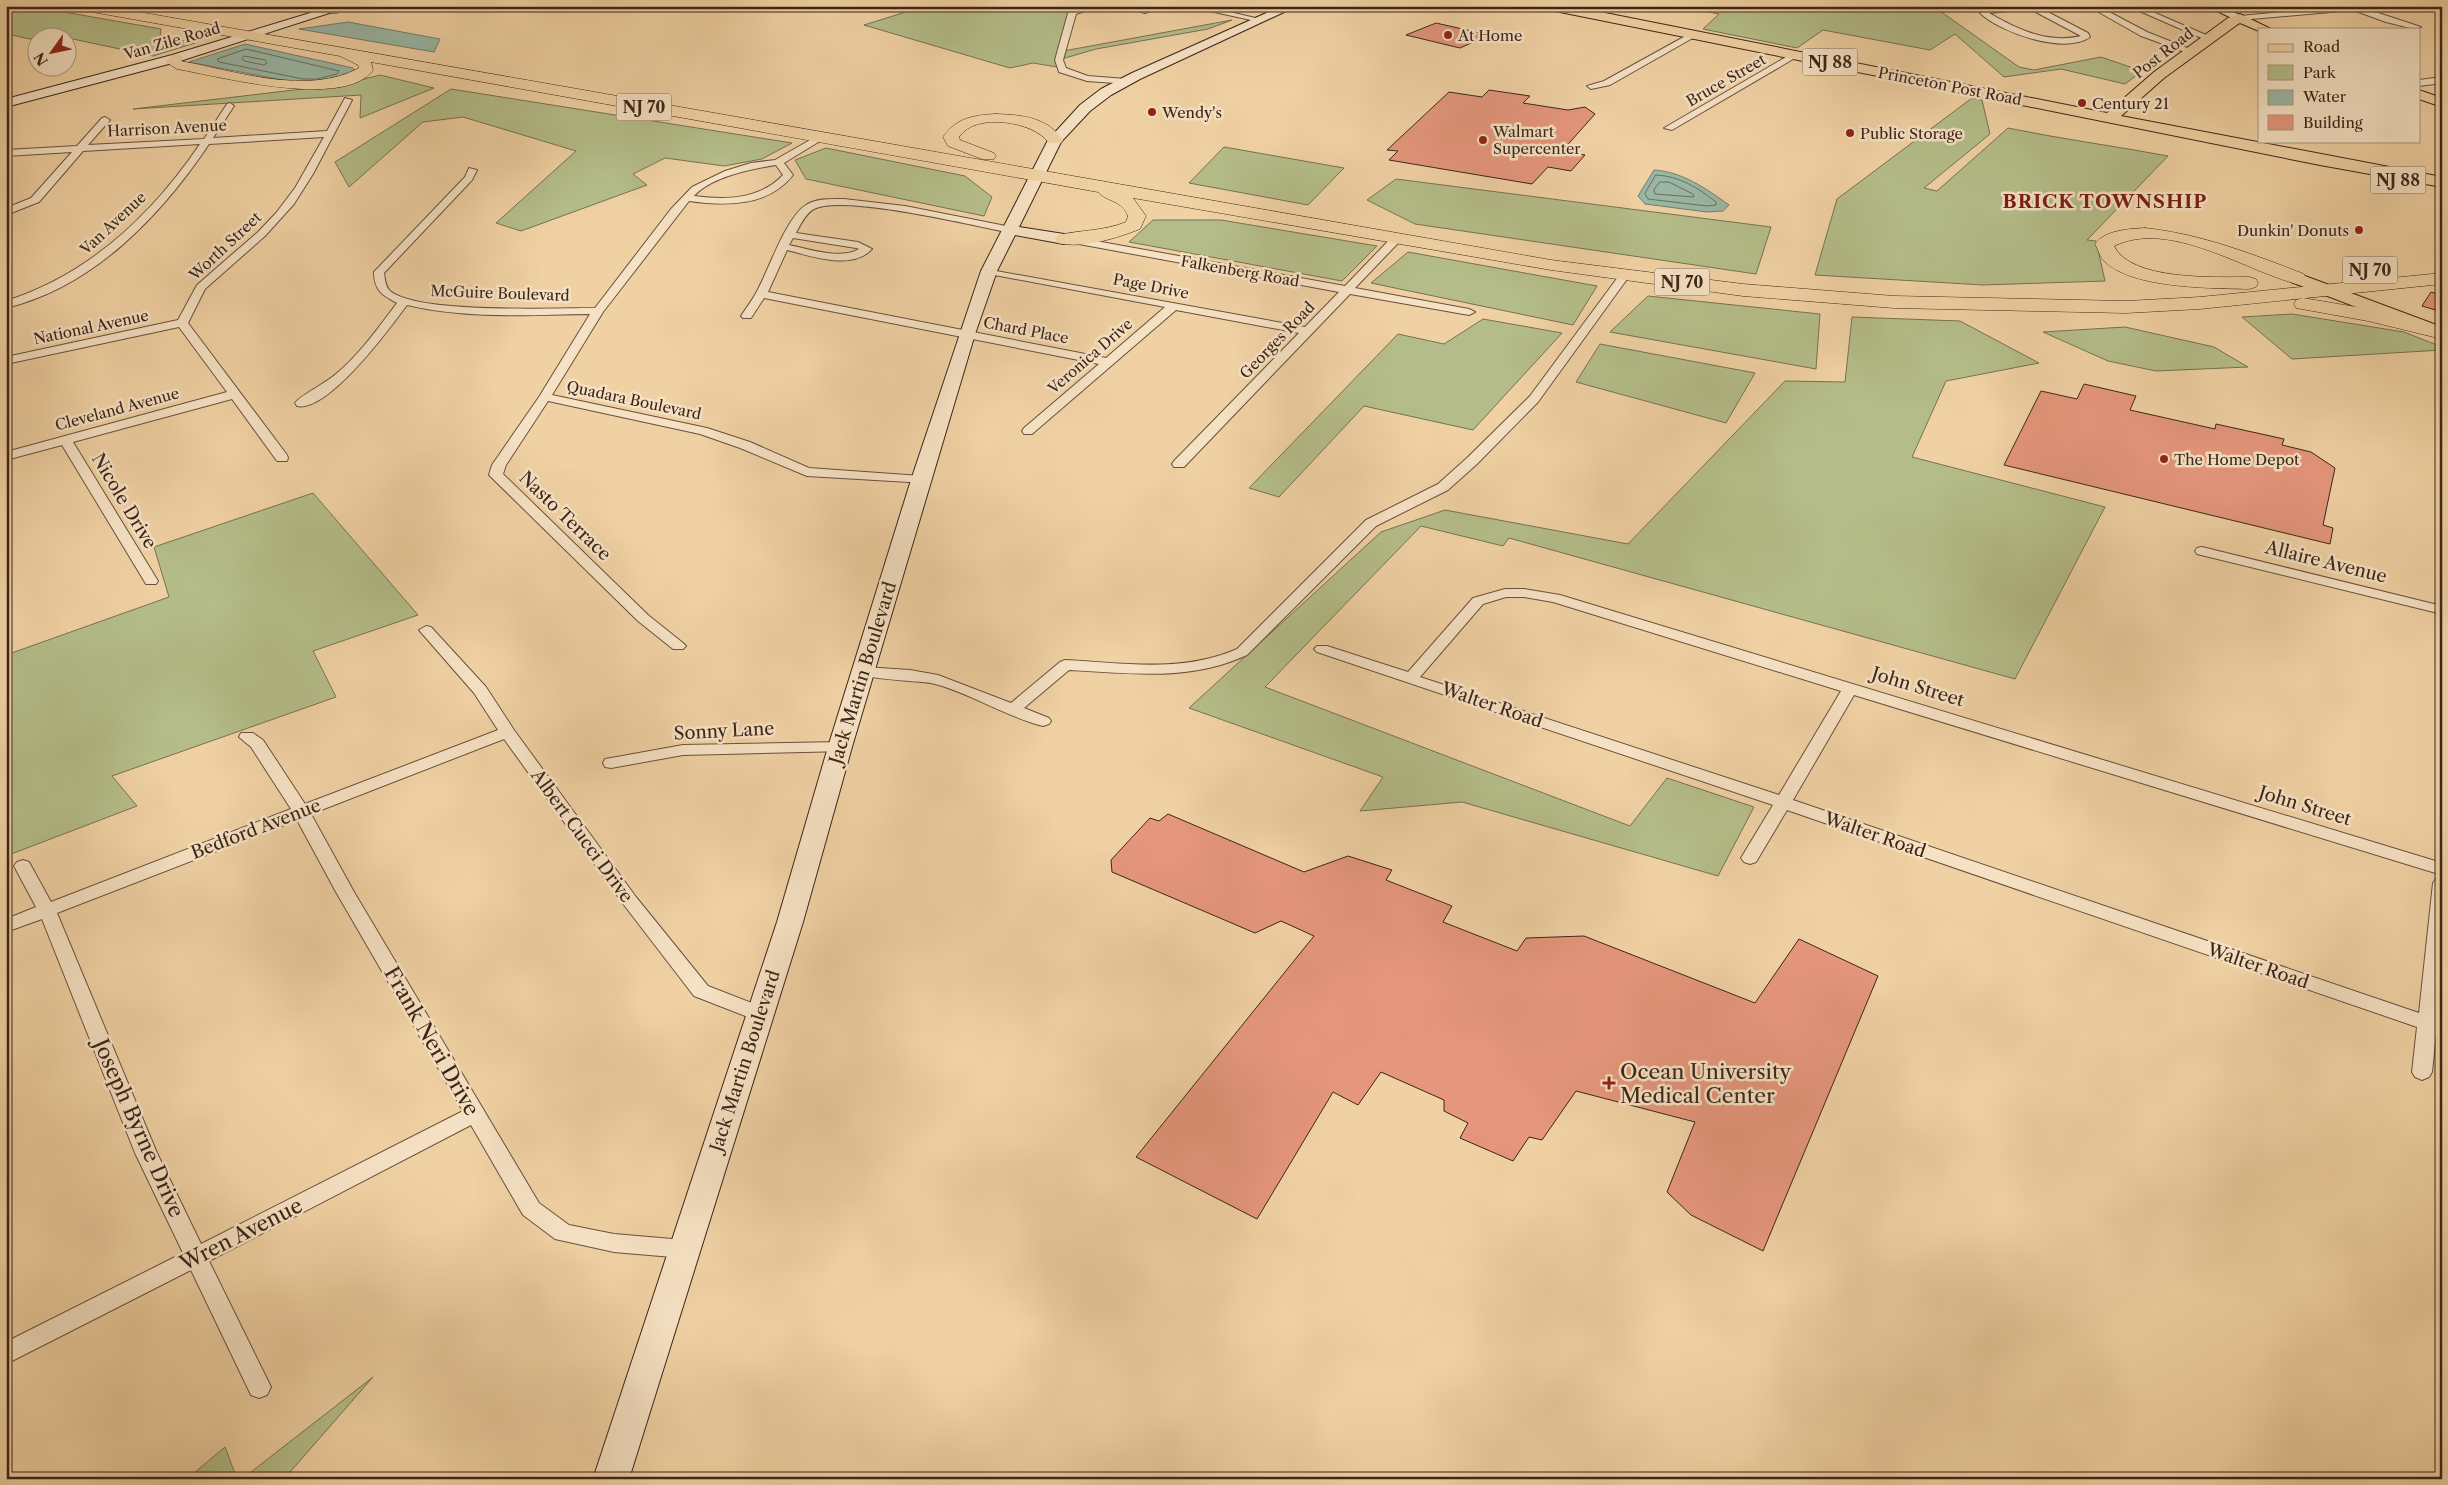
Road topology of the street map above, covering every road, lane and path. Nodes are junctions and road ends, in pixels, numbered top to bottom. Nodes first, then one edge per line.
1 (80, 6) edge
2 (123, 6) edge
3 (1096, 6) edge
4 (1125, 6) edge
5 (1163, 6) edge
6 (1191, 6) edge
7 (1292, 6) edge
8 (1550, 6) edge
9 (2040, 6) edge
10 (2092, 6) edge
11 (2132, 6) edge
12 (2211, 6) edge
13 (2031, 7) edge
14 (2351, 7) edge
15 (338, 8) edge
16 (1074, 9) edge
17 (182, 11) dead end
18 (2240, 18) junction
19 (202, 20) junction
20 (1260, 20) junction
21 (2417, 27) dead end
22 (2263, 28) edge
23 (267, 31) junction
24 (1694, 35) junction
25 (251, 36) junction
26 (2209, 38) junction
27 (328, 49) junction
28 (2191, 51) junction
29 (1796, 55) junction
30 (176, 58) junction
31 (2442, 80) edge
32 (1126, 82) junction
33 (2420, 83) edge
34 (1591, 86) dead end
35 (2420, 94) edge
36 (348, 100) dead end
37 (6, 103) edge
38 (2442, 103) edge
39 (230, 106) dead end
40 (2110, 118) junction
41 (104, 120) dead end
42 (1669, 128) dead end
43 (329, 134) junction
44 (820, 138) junction
45 (1055, 140) junction
46 (206, 141) junction
47 (80, 148) junction
48 (6, 153) edge
49 (2320, 160) junction
50 (1001, 161) junction
51 (778, 162) junction
52 (472, 170) dead end
53 (1039, 171) junction
54 (2442, 182) edge
55 (1083, 184) junction
56 (2442, 188) edge
57 (686, 198) junction
58 (6, 212) edge
59 (1134, 225) junction
60 (1011, 230) junction
61 (791, 235) junction
62 (1064, 238) junction
63 (1397, 238) junction
64 (1110, 247) junction
65 (784, 248) junction
66 (2442, 261) edge
67 (989, 271) junction
68 (1625, 275) junction
69 (2298, 278) junction
70 (2442, 278) edge
71 (2253, 283) junction
72 (1347, 290) junction
73 (2334, 291) junction
74 (761, 294) junction
75 (2237, 300) junction
76 (404, 301) junction
77 (6, 305) edge
78 (1173, 306) junction
79 (598, 311) junction
80 (1469, 312) dead end
81 (747, 316) dead end
82 (182, 323) junction
83 (1307, 331) junction
84 (2442, 333) edge
85 (966, 334) junction
86 (6, 361) edge
87 (1108, 362) junction
88 (236, 394) junction
89 (545, 397) junction
90 (302, 403) dead end
91 (1028, 431) dead end
92 (65, 440) junction
93 (6, 456) edge
94 (282, 458) dead end
95 (1179, 464) dead end
96 (921, 480) junction
97 (2202, 552) dead end
98 (150, 581) dead end
99 (2442, 610) edge
100 (426, 630) dead end
101 (678, 646) dead end
102 (1322, 649) dead end
103 (864, 672) junction
104 (1411, 678) junction
105 (1851, 687) junction
106 (1014, 709) junction
107 (1043, 721) dead end
108 (507, 732) junction
109 (247, 736) dead end
110 (840, 747) junction
111 (611, 763) dead end
112 (1784, 803) junction
113 (301, 811) junction
114 (1750, 858) dead end
115 (23, 866) dead end
116 (2442, 868) edge
117 (2442, 883) edge
118 (47, 910) junction
119 (6, 926) edge
120 (760, 1014) junction
121 (2427, 1024) junction
122 (2422, 1072) dead end
123 (475, 1114) junction
124 (684, 1249) junction
125 (196, 1256) junction
126 (6, 1354) edge
127 (259, 1387) dead end
128 (610, 1479) edge

1 - 25 highway, NJ 70
2 - 19 highway, NJ 70
3 - 16 street
4 - 5 street
6 - 20 street
7 - 20 street, Jack Martin Boulevard
8 - 24 main road, Princeton Post Road / NJ 88
9 - 13 street
10 - 28 street
11 - 26 street
12 - 18 street
13 - 13 street
14 - 18 street
14 - 21 street
15 - 23 street, Van Zile Road
16 - 32 street
17 - 19 highway
18 - 22 main road
18 - 26 main road, Post Road
19 - 23 highway, NJ 70
20 - 32 street, Jack Martin Boulevard
23 - 25 street, Van Zile Road
23 - 50 highway, NJ 70
24 - 29 main road, Princeton Post Road / NJ 88
24 - 34 street
25 - 27 highway, NJ 70
25 - 30 street, Van Zile Road
26 - 28 main road, Post Road
27 - 30 highway
27 - 44 highway, NJ 70
28 - 40 main road, Post Road
29 - 40 main road, Princeton Post Road / NJ 88
29 - 42 street, Bruce Street
30 - 37 street, Van Zile Road
31 - 33 street
32 - 45 street, Jack Martin Boulevard
35 - 38 main road
36 - 43 street, Worth Street
39 - 46 street, Van Avenue
40 - 49 main road, Princeton Post Road / NJ 88
41 - 47 street
43 - 46 street, Harrison Avenue
43 - 82 street, Worth Street
44 - 51 street, Quadara Boulevard
44 - 53 highway, NJ 70
45 - 50 highway
45 - 53 street, Jack Martin Boulevard
46 - 47 street, Harrison Avenue
46 - 77 street, Van Avenue
47 - 48 street, Harrison Avenue
47 - 58 street
49 - 54 main road, Princeton Post Road
49 - 56 main road, Princeton Post Road / NJ 88
50 - 53 highway, NJ 70
51 - 57 street, Quadara Boulevard
51 - 57 street
52 - 76 street, McGuire Boulevard
53 - 55 highway, NJ 70
53 - 60 street, Jack Martin Boulevard
53 - 71 highway, NJ 70
55 - 59 highway
55 - 63 highway, NJ 70
57 - 79 street, Quadara Boulevard
59 - 62 highway
59 - 64 highway
60 - 61 street
60 - 62 street, Falkenberg Road
60 - 67 street, Jack Martin Boulevard
61 - 65 street
61 - 65 street
62 - 64 street, Falkenberg Road
63 - 68 highway, NJ 70
63 - 72 street, Georges Road
64 - 72 street, Falkenberg Road
65 - 74 street
66 - 69 highway, NJ 70
67 - 78 street, Page Drive
67 - 85 street, Jack Martin Boulevard
68 - 75 highway, NJ 70
68 - 106 street
69 - 71 highway, NJ 70
69 - 71 highway
69 - 73 main road
70 - 73 highway, NJ 70
72 - 80 street, Falkenberg Road
72 - 83 street, Georges Road
73 - 75 highway, NJ 70
73 - 84 main road
74 - 81 street
74 - 85 street, Chard Place
75 - 84 highway
76 - 79 street, McGuire Boulevard
76 - 90 street
78 - 83 street, Page Drive
78 - 87 street, Veronica Drive
79 - 89 street, Quadara Boulevard
82 - 86 street, National Avenue
82 - 88 street
83 - 95 street, Georges Road
85 - 87 street, Chard Place
85 - 96 street, Jack Martin Boulevard
87 - 91 street, Veronica Drive
88 - 92 street, Cleveland Avenue
88 - 94 street
89 - 96 street, Quadara Boulevard
89 - 101 street, Nasto Terrace
92 - 93 street, Cleveland Avenue
92 - 98 street, Nicole Drive
96 - 103 street, Jack Martin Boulevard
97 - 99 street, Allaire Avenue
100 - 108 street, Albert Cucci Drive
102 - 104 street, Walter Road
103 - 106 street
103 - 110 street, Jack Martin Boulevard
104 - 105 street, John Street
104 - 112 street, Walter Road
105 - 112 street
105 - 116 street, John Street
106 - 107 street
108 - 113 street, Bedford Avenue
108 - 120 street, Albert Cucci Drive
109 - 113 street, Frank Neri Drive
110 - 111 street, Sonny Lane
110 - 120 street, Jack Martin Boulevard
112 - 114 street
112 - 121 street, Walter Road
113 - 118 street, Bedford Avenue
113 - 123 street, Frank Neri Drive
115 - 118 street, Joseph Byrne Drive
117 - 121 street
118 - 119 street, Bedford Avenue
118 - 125 street, Joseph Byrne Drive
120 - 124 street, Jack Martin Boulevard
121 - 122 street
123 - 124 street, Frank Neri Drive
123 - 125 street, Wren Avenue
124 - 128 street, Jack Martin Boulevard
125 - 126 street, Wren Avenue
125 - 127 street, Joseph Byrne Drive

